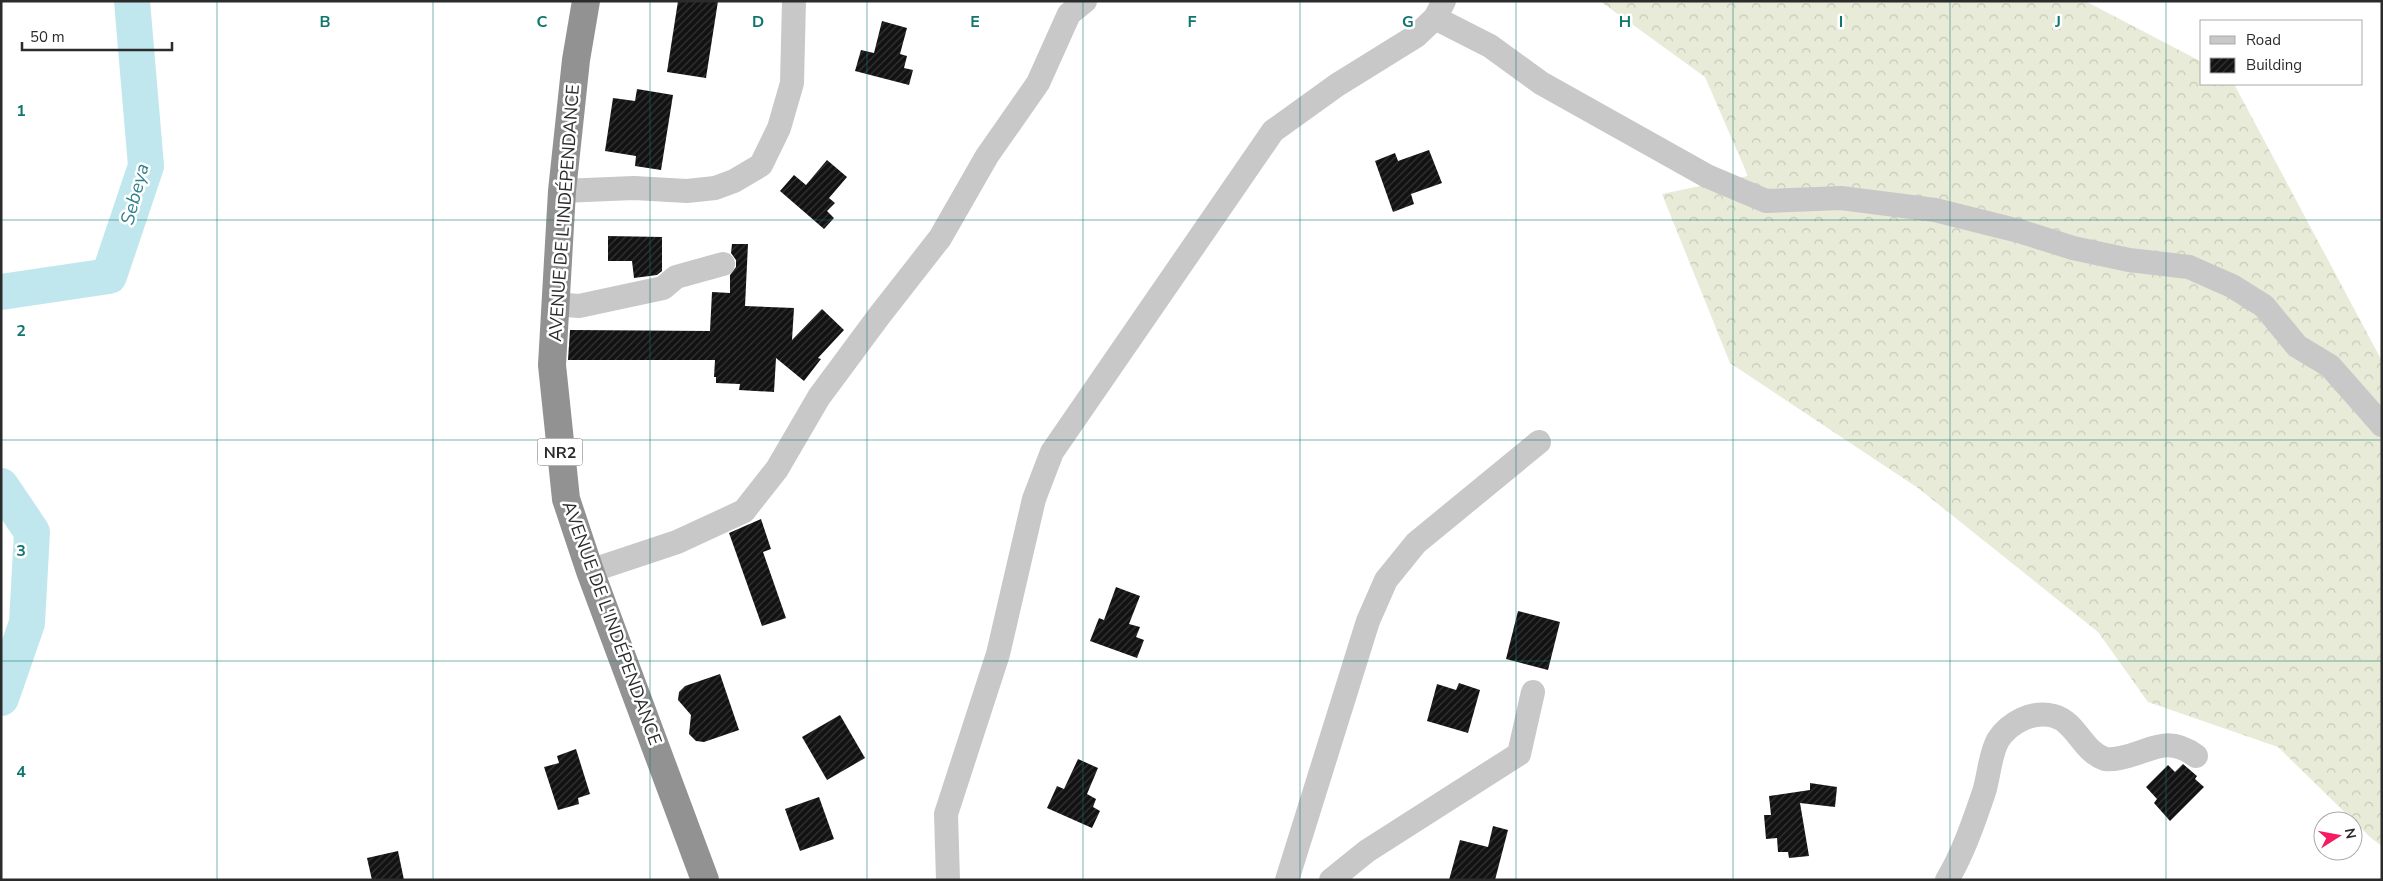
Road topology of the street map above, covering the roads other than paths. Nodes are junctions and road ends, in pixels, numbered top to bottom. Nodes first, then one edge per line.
1 (586, 1) edge
2 (794, 1) edge
3 (1073, 5) edge
4 (1440, 10) edge
5 (562, 191) junction
6 (723, 264) dead end
7 (555, 304) junction
8 (2382, 425) edge
9 (1539, 442) dead end
10 (590, 571) junction
11 (1533, 692) dead end
12 (2196, 756) dead end
13 (705, 880) edge
14 (948, 880) edge
15 (1287, 880) edge
16 (1331, 880) edge
17 (1947, 880) edge

1 - 5 highway, AVENUE DE L'INDÉPENDANCE / NR2
2 - 5 street
3 - 10 street
4 - 8 street
4 - 14 street
5 - 7 highway, AVENUE DE L'INDÉPENDANCE / NR2
6 - 7 street
7 - 10 highway, AVENUE DE L'INDÉPENDANCE / NR2
9 - 15 street
10 - 13 highway, AVENUE DE L'INDÉPENDANCE / NR2
11 - 16 street
12 - 17 street

